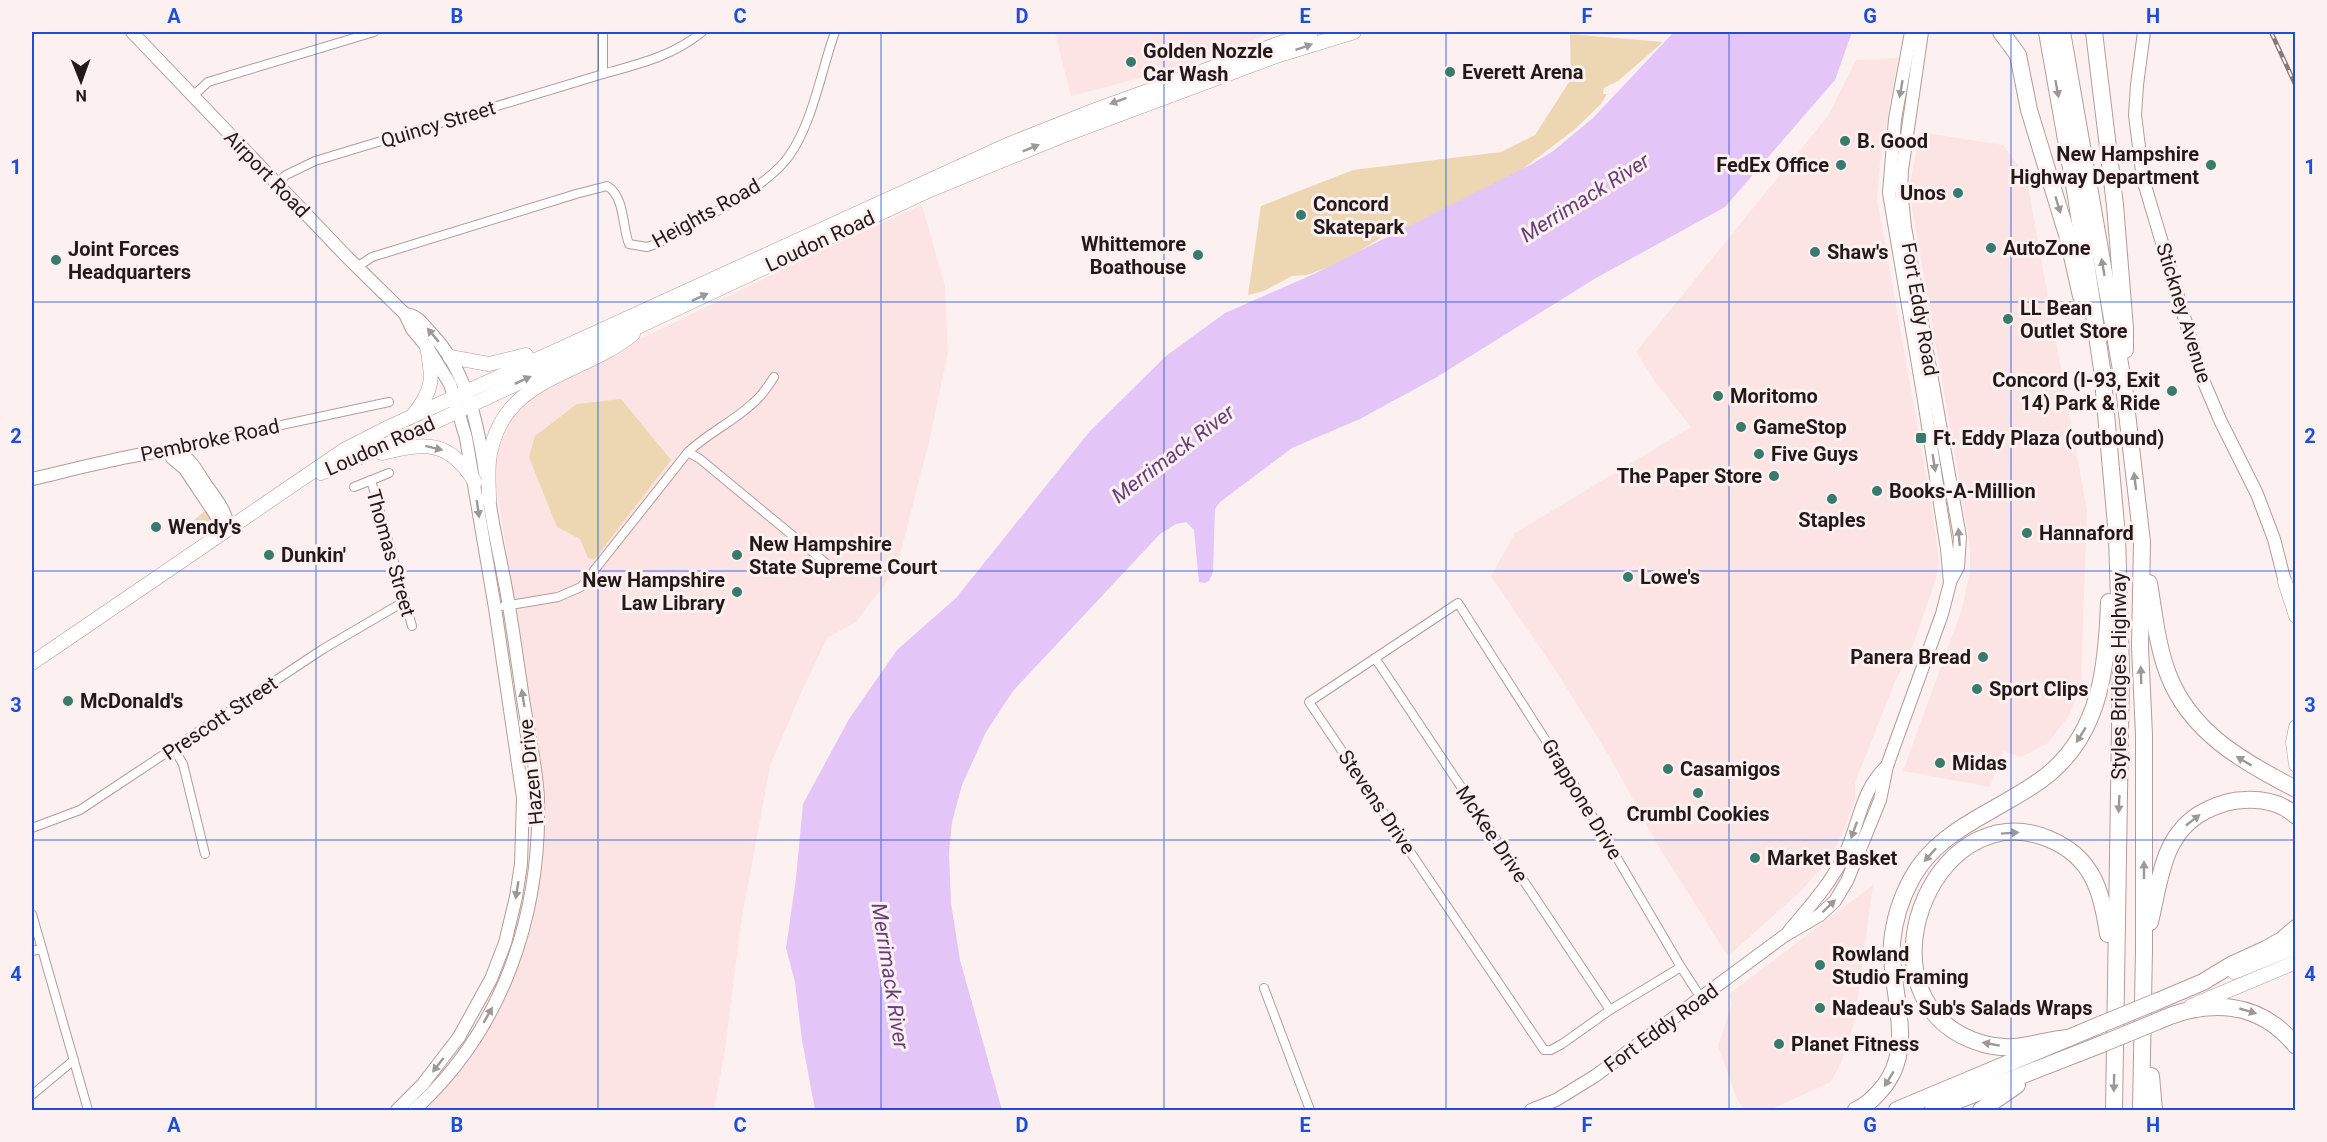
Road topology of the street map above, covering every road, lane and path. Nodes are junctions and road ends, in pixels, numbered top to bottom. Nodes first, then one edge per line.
1 (132, 32) edge
2 (374, 32) edge
3 (603, 32) edge
4 (702, 32) edge
5 (835, 32) edge
6 (1311, 32) edge
7 (1346, 32) edge
8 (1911, 32) edge
9 (1922, 32) edge
10 (2001, 32) edge
11 (2014, 32) edge
12 (2047, 32) edge
13 (2062, 32) edge
14 (2094, 32) edge
15 (2144, 32) edge
16 (2018, 55) junction
17 (603, 74) junction
18 (193, 96) junction
19 (277, 183) junction
20 (357, 267) junction
21 (405, 314) junction
22 (648, 321) junction
23 (615, 324) junction
24 (427, 347) junction
25 (450, 357) junction
26 (774, 377) dead end
27 (2124, 387) junction
28 (462, 401) junction
29 (389, 402) dead end
30 (2107, 415) junction
31 (412, 417) junction
32 (157, 452) junction
33 (688, 452) junction
34 (356, 459) junction
35 (389, 473) dead end
36 (32, 479) edge
37 (371, 480) junction
38 (299, 482) junction
39 (474, 482) junction
40 (354, 487) dead end
41 (489, 500) junction
42 (229, 529) junction
43 (2117, 536) junction
44 (2142, 542) junction
45 (827, 564) dead end
46 (2290, 578) edge
47 (1950, 583) junction
48 (405, 601) junction
49 (1458, 603) joint
50 (501, 607) junction
51 (2295, 616) edge
52 (412, 626) dead end
53 (1375, 658) junction
54 (32, 663) edge
55 (2295, 728) edge
56 (174, 749) junction
57 (2295, 765) edge
58 (2295, 789) edge
59 (2295, 816) edge
60 (32, 828) edge
61 (205, 854) dead end
62 (32, 914) edge
63 (2295, 928) edge
64 (2295, 947) edge
65 (42, 949) junction
66 (2144, 950) junction
67 (32, 951) edge
68 (2295, 962) edge
69 (1681, 967) junction
70 (2116, 977) junction
71 (2203, 982) junction
72 (1264, 988) dead end
73 (1701, 998) junction
74 (2150, 999) junction
75 (1610, 1010) junction
76 (2164, 1018) junction
77 (2069, 1038) junction
78 (2295, 1046) edge
79 (74, 1059) junction
80 (2043, 1068) junction
81 (32, 1095) edge
82 (88, 1110) edge
83 (397, 1110) edge
84 (414, 1110) edge
85 (1310, 1110) edge
86 (1532, 1110) edge
87 (1856, 1110) edge
88 (1897, 1110) edge
89 (1933, 1110) edge
90 (1981, 1110) edge
91 (2114, 1110) edge
92 (2141, 1110) edge
93 (2154, 1110) edge

1 - 18 street, Airport Road
2 - 18 street
3 - 17 street
4 - 17 street, Quincy Street
5 - 20 street, Heights Road
6 -> 23 main road, Loudon Road
22 -> 7 main road, Loudon Road
8 -> 47 street, Fort Eddy Road
47 -> 9 street, Fort Eddy Road
10 - 16 highway
11 - 16 highway
12 -> 30 highway, Styles Bridges Highway
27 -> 13 highway, Styles Bridges Highway
14 - 27 highway
15 - 46 street, Stickney Avenue
16 -> 30 highway
17 - 19 street, Quincy Street
18 - 19 street, Airport Road
19 - 20 street, Airport Road
20 - 21 street, Airport Road
21 - 24 street, Airport Road
25 -> 21 street, Airport Road
28 -> 22 main road, Loudon Road
22 - 41 main road
23 - 25 main road
23 - 28 main road, Loudon Road
24 - 28 street, Airport Road
24 - 31 main road
25 - 28 street, Airport Road
26 - 33 street
44 -> 27 highway, Styles Bridges Highway
28 - 31 main road, Loudon Road
28 - 34 main road, Loudon Road
28 - 39 street, Hazen Drive
28 - 41 street, Hazen Drive
29 - 32 street, Pembroke Road
30 - 43 highway, Styles Bridges Highway
31 - 38 main road, Loudon Road
32 - 36 street, Pembroke Road
32 - 42 street
33 - 45 street
33 - 50 street
34 - 38 main road, Loudon Road
34 -> 39 main road
35 - 37 street
37 - 40 street
37 - 48 street, Thomas Street
38 - 42 main road, Loudon Road
39 -> 50 street, Hazen Drive
41 - 50 street, Hazen Drive
42 - 54 main road, Loudon Road
43 -> 70 highway, Styles Bridges Highway
43 -> 87 highway
58 -> 44 highway
66 -> 44 highway, Styles Bridges Highway
46 - 51 main road
47 - 73 street, Fort Eddy Road
48 - 52 street, Thomas Street
48 - 56 street, Prescott Street
49 - 53 street, Stevens Drive
49 - 69 street, Grappone Drive
50 -> 83 street, Hazen Drive
84 -> 50 street, Hazen Drive
53 - 75 street, McKee Drive
53 - 75 street, Stevens Drive
55 - 57 main road
56 - 60 street, Prescott Street
56 - 61 street
66 -> 59 highway
62 - 65 street
63 - 71 highway
64 - 71 main road
65 - 67 street
65 - 79 street
66 - 74 highway
68 - 76 main road
69 - 73 street, Grappone Drive
69 - 75 street
77 -> 70 highway
70 -> 91 highway, Styles Bridges Highway
71 - 74 highway
72 - 85 street
73 - 86 street, Fort Eddy Road
74 - 77 highway, bridge
74 - 92 highway
74 - 93 highway
76 -> 78 highway
76 - 80 highway, bridge
77 - 88 highway
79 - 81 street
79 - 82 street
80 - 89 highway
80 - 90 highway

